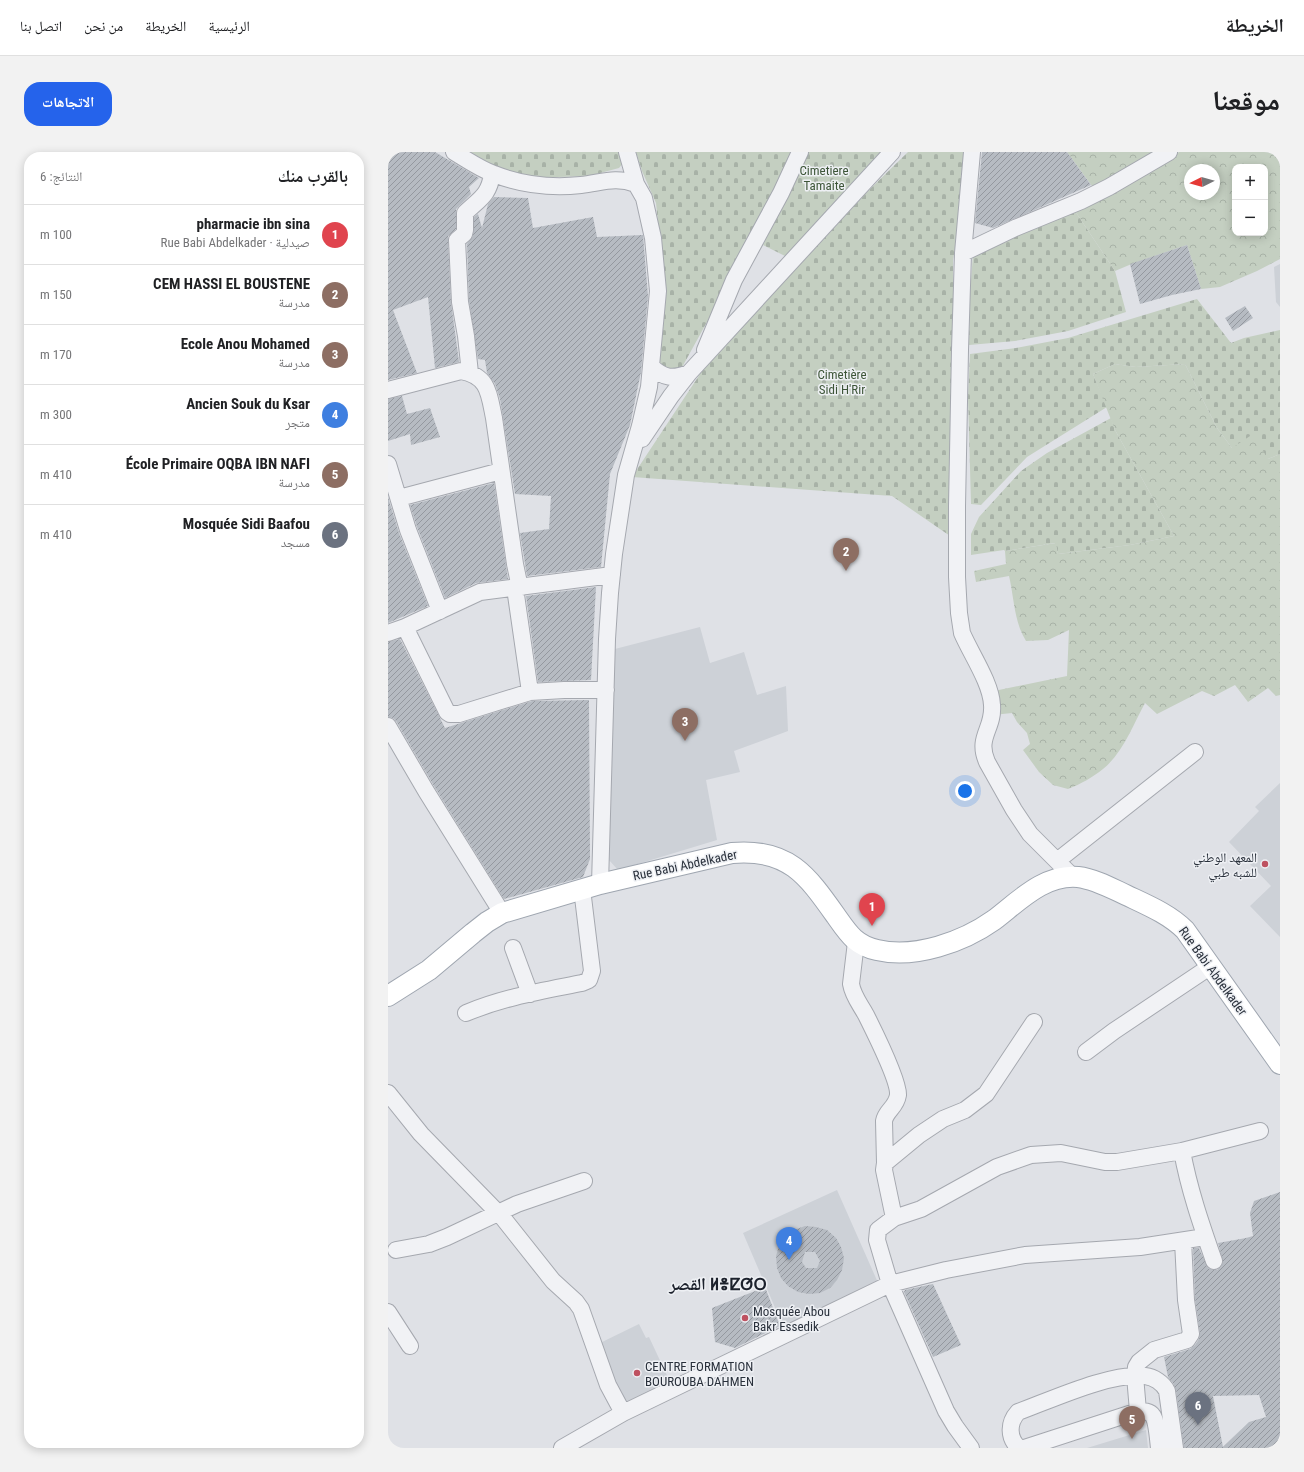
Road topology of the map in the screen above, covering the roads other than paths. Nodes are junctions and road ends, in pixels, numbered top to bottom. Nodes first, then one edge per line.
1 (454, 152) edge
2 (628, 152) edge
3 (800, 152) edge
4 (892, 152) edge
5 (972, 152) edge
6 (1169, 152) edge
7 (492, 174) junction
8 (636, 184) junction
9 (963, 253) junction
10 (700, 361) junction
11 (651, 366) junction
12 (470, 372) junction
13 (689, 373) junction
14 (388, 390) edge
15 (630, 458) junction
16 (388, 464) edge
17 (501, 471) junction
18 (399, 498) junction
19 (612, 575) junction
20 (517, 588) junction
21 (440, 611) junction
22 (405, 627) junction
23 (388, 633) edge
24 (606, 690) junction
25 (530, 692) junction
26 (388, 726) edge
27 (1195, 752) dead end
28 (1056, 860) junction
29 (1073, 877) junction
30 (591, 886) junction
31 (502, 913) junction
32 (856, 942) junction
33 (513, 948) dead end
34 (1211, 966) junction
35 (530, 994) junction
36 (388, 996) edge
37 (466, 1013) dead end
38 (1034, 1022) dead end
39 (1086, 1052) dead end
40 (1280, 1064) edge
41 (388, 1093) edge
42 (1260, 1131) dead end
43 (1182, 1151) junction
44 (885, 1171) junction
45 (584, 1181) dead end
46 (497, 1212) junction
47 (894, 1218) junction
48 (1205, 1237) junction
49 (1183, 1241) junction
50 (396, 1250) dead end
51 (1214, 1261) dead end
52 (890, 1284) junction
53 (388, 1312) edge
54 (395, 1332) edge
55 (410, 1346) dead end
56 (1136, 1376) junction
57 (1138, 1411) junction
58 (1170, 1412) junction
59 (623, 1413) junction
60 (1153, 1416) junction
61 (562, 1448) edge
62 (971, 1448) edge
63 (1158, 1448) edge
64 (1175, 1448) edge

1 - 7 street
2 - 8 street
3 - 10 street
4 - 10 street
5 - 9 street
6 - 9 street
7 - 8 street
7 - 12 street
8 - 11 street
9 - 28 street
10 - 13 street
11 - 13 street
11 - 15 street
12 - 14 street
12 - 17 street
13 - 15 street
15 - 19 street
16 - 18 street
17 - 18 street
17 - 20 street
18 - 21 street
19 - 20 street
19 - 24 street
20 - 21 street
20 - 25 street
21 - 22 street
22 - 23 street
22 - 25 street
24 - 25 street
24 - 30 street
26 - 31 street
27 - 28 street
28 - 29 street
29 - 32 main road, Rue Babi Abdelkader
29 - 34 main road, Rue Babi Abdelkader
30 - 31 main road, Rue Babi Abdelkader
30 - 32 main road, Rue Babi Abdelkader
30 - 35 street
31 - 36 main road, Rue Babi Abdelkader
32 - 44 street
33 - 35 street
34 - 39 street
34 - 40 main road, Rue Babi Abdelkader
35 - 37 street
38 - 44 street
41 - 46 street
42 - 43 street
43 - 47 street
43 - 48 street
44 - 47 street
45 - 46 street
46 - 50 street
46 - 59 street
47 - 52 street
48 - 49 street
48 - 51 street
49 - 52 street
49 - 56 street
52 - 59 street
52 - 62 street
53 - 54 street
54 - 55 street
56 - 57 street
56 - 57 street
56 - 58 street
57 - 60 street
58 - 60 street
58 - 64 street
59 - 61 street
60 - 63 street

